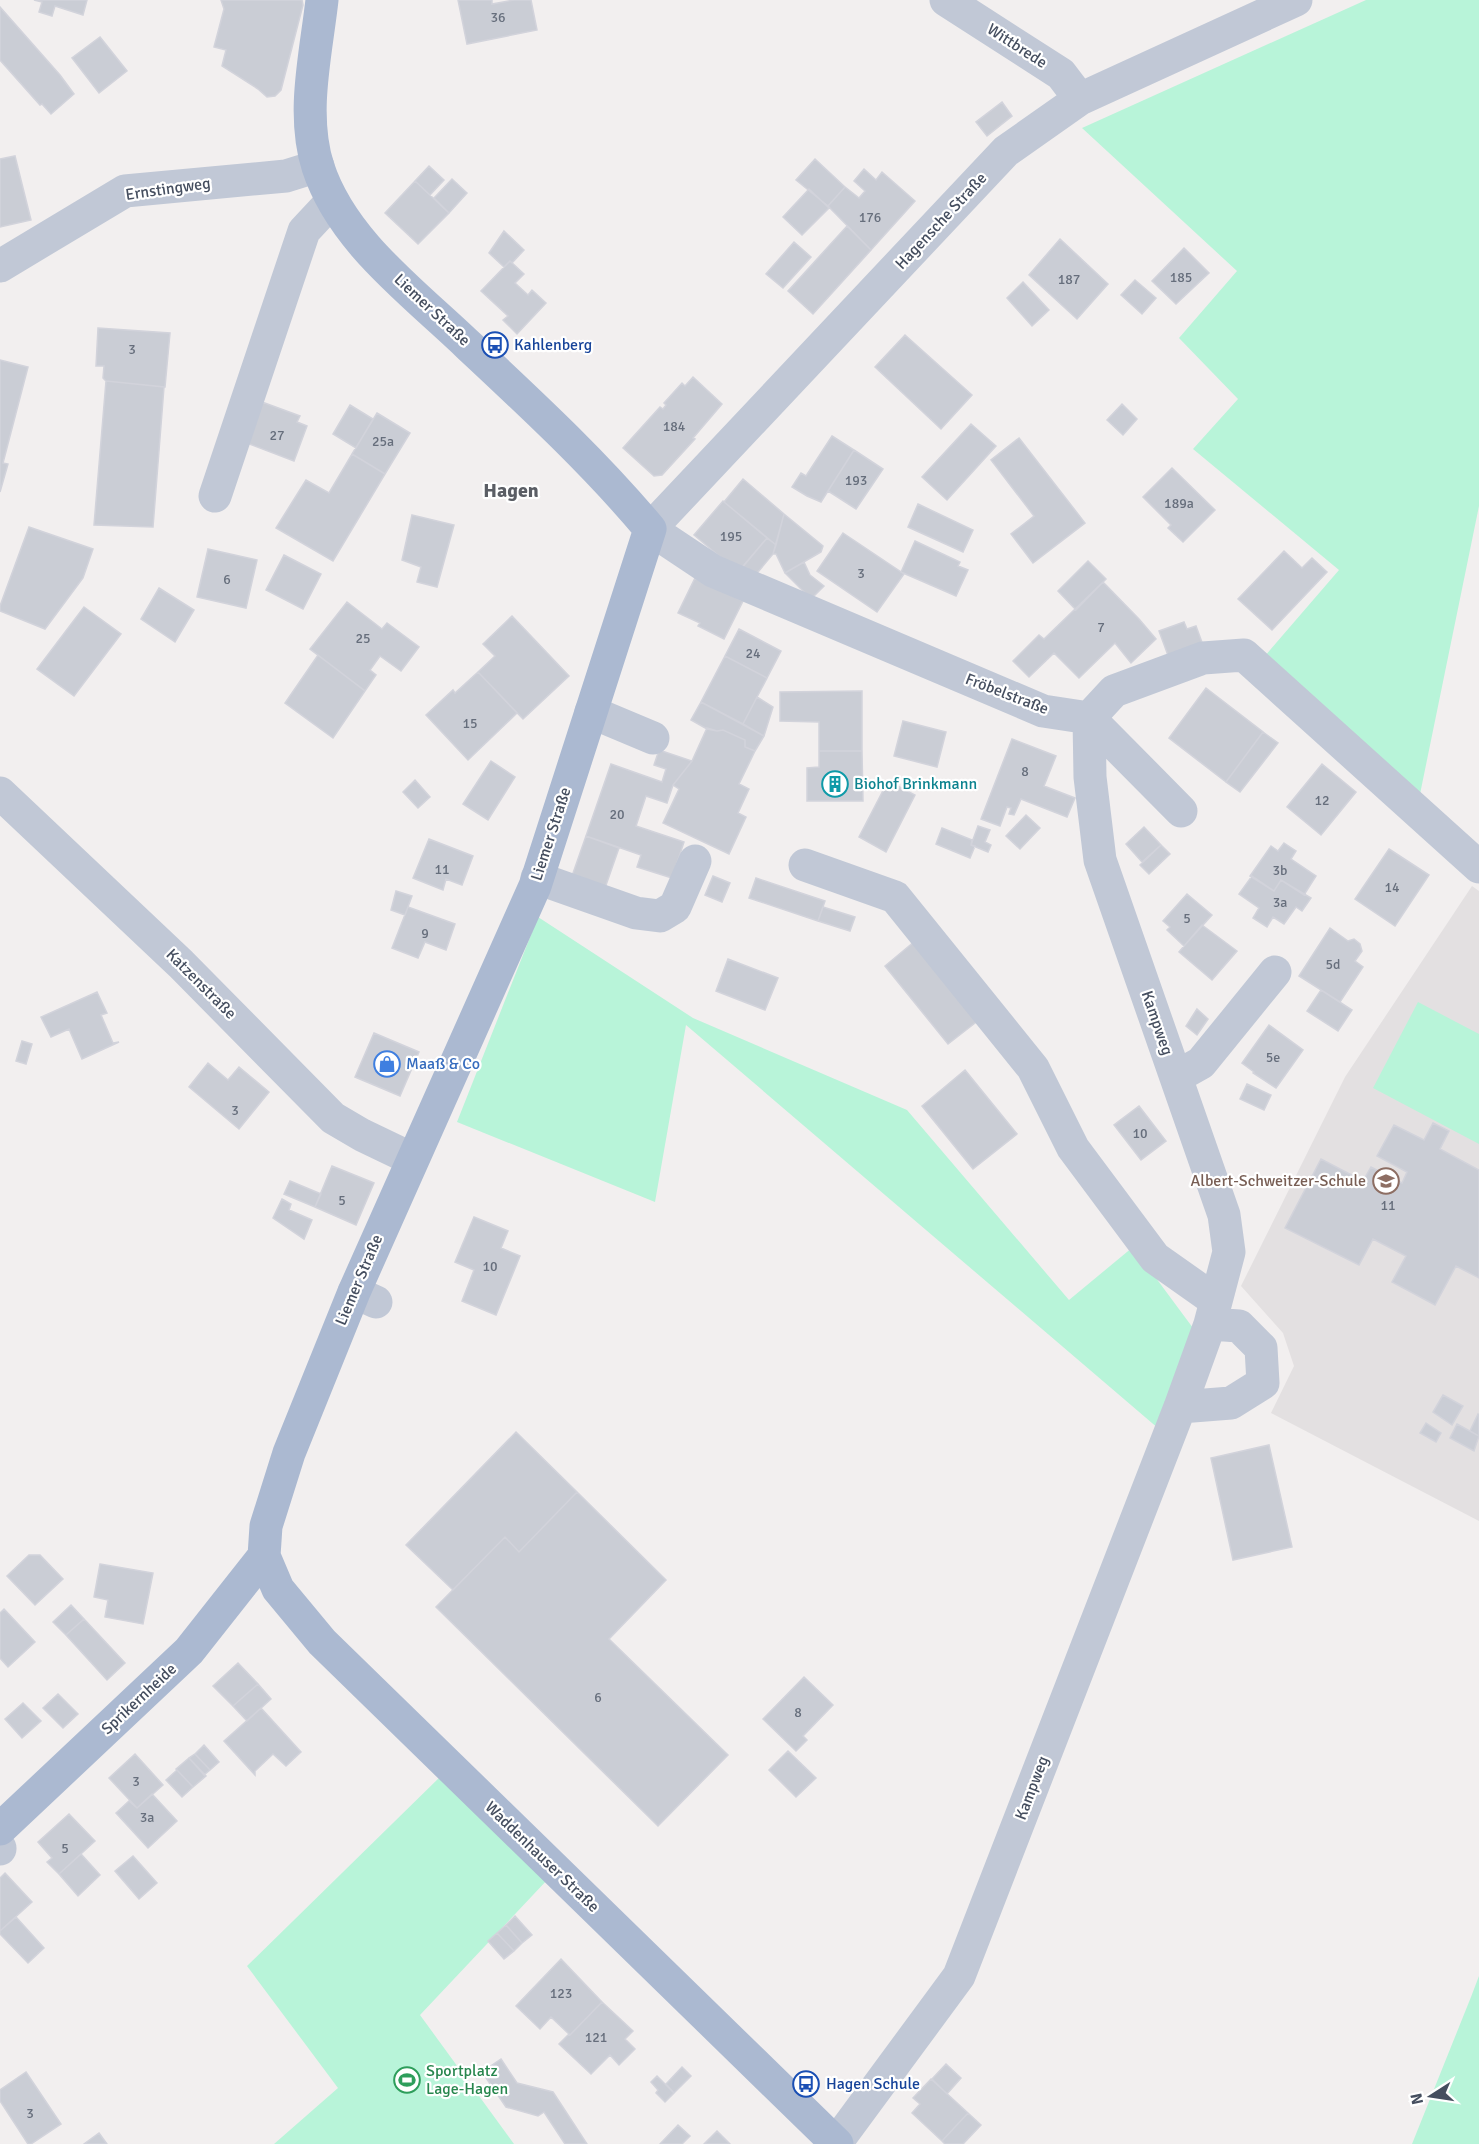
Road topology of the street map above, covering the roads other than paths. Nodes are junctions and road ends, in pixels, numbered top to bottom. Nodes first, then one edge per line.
1 (322, 0) edge
2 (946, 0) edge
3 (1296, 0) edge
4 (1080, 99) junction
5 (318, 166) junction
6 (332, 201) junction
7 (0, 266) edge
8 (216, 496) dead end
9 (650, 529) junction
10 (591, 712) junction
11 (1089, 718) junction
12 (652, 738) dead end
13 (0, 793) edge
14 (1181, 810) dead end
15 (695, 861) dead end
16 (805, 865) dead end
17 (1479, 867) edge
18 (537, 878) junction
19 (1275, 972) dead end
20 (1176, 1077) junction
21 (412, 1159) junction
22 (1213, 1313) junction
23 (1179, 1407) junction
24 (264, 1556) junction
25 (0, 1829) edge
26 (836, 2143) edge

1 - 5 main road, Liemer Straße
2 - 4 street, Wittbrede
3 - 4 street, Hagensche Straße
4 - 9 street, Hagensche Straße
5 - 6 main road, Liemer Straße
5 - 7 street, Ernstingweg
6 - 8 street
6 - 9 main road, Liemer Straße
9 - 10 main road, Liemer Straße
9 - 11 street, Fröbelstraße
10 - 12 street
10 - 18 main road, Liemer Straße
11 - 14 street
11 - 17 street
11 - 20 street, Kampweg
13 - 21 street, Katzenstraße
15 - 18 street
16 - 22 street
18 - 21 main road, Liemer Straße
19 - 20 street
20 - 22 street, Kampweg
21 - 24 main road, Liemer Straße
22 - 23 street, Kampweg
22 - 23 street
23 - 26 street, Kampweg
24 - 25 main road, Sprikernheide
24 - 26 main road, Waddenhauser Straße

